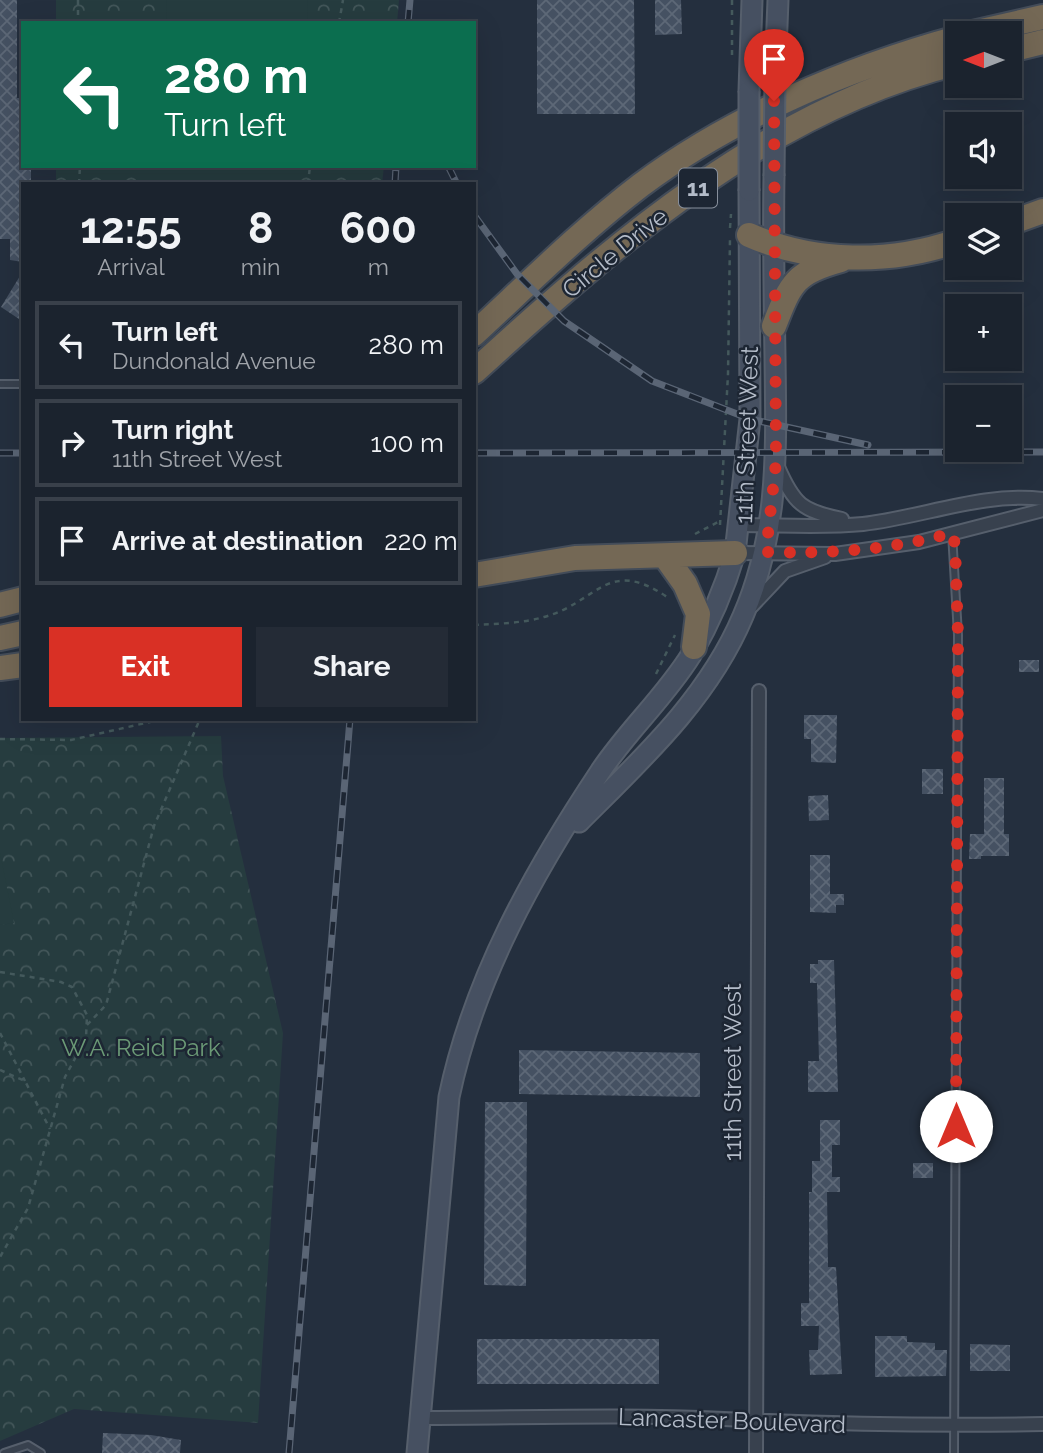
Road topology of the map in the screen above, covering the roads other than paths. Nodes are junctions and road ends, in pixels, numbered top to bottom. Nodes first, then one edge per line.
1 (752, 0) edge
2 (778, 0) edge
3 (1043, 17) edge
4 (1022, 22) edge
5 (945, 42) edge
6 (1043, 42) edge
7 (1022, 47) edge
8 (945, 66) edge
9 (1043, 211) edge
10 (1022, 219) edge
11 (749, 235) junction
12 (945, 245) edge
13 (773, 246) junction
14 (845, 258) junction
15 (774, 326) junction
16 (476, 332) edge
17 (476, 370) edge
18 (0, 384) edge
19 (21, 384) edge
20 (776, 462) junction
21 (1043, 499) edge
22 (1043, 510) edge
23 (863, 524) junction
24 (740, 525) junction
25 (771, 525) junction
26 (952, 533) junction
27 (766, 552) junction
28 (726, 553) junction
29 (835, 554) junction
30 (664, 556) junction
31 (476, 575) edge
32 (21, 600) edge
33 (0, 606) edge
34 (742, 619) junction
35 (21, 633) edge
36 (0, 638) edge
37 (685, 639) junction
38 (21, 664) edge
39 (0, 668) edge
40 (759, 691) dead end
41 (558, 842) junction
42 (420, 1418) junction
43 (756, 1422) junction
44 (1043, 1424) edge
45 (954, 1425) junction
46 (4, 1453) edge
47 (41, 1453) edge
48 (417, 1453) edge
49 (756, 1453) edge
50 (954, 1453) edge

1 - 11 main road, 11th Street West, bridge
2 - 13 main road, 11th Street West, bridge
3 - 4 highway
5 - 16 highway, Circle Drive / 11
6 - 7 highway
8 - 17 highway, Circle Drive / 11
9 - 10 highway
11 - 13 highway
11 - 24 main road, 11th Street West
12 - 14 highway
13 - 14 highway
13 - 15 main road, 11th Street West
14 - 15 highway
15 - 20 main road, 11th Street West
18 - 19 lane
20 - 23 street
20 - 25 main road, 11th Street West
21 - 23 street
22 - 26 street
23 - 25 street
24 - 25 street
24 - 28 main road, 11th Street West
25 - 27 main road, 11th Street West
26 - 29 street
26 - 45 lane
27 - 28 street
27 - 29 street
27 - 34 main road, 11th Street West
28 - 30 highway
28 - 37 main road, 11th Street West
29 - 34 street
30 - 31 highway
30 - 37 highway
32 - 33 highway
34 - 41 main road, 11th Street West
35 - 36 highway
37 - 41 main road, 11th Street West
38 - 39 highway
40 - 43 street, 11th Street West
41 - 42 main road, 11th Street West
42 - 43 street, Lancaster Boulevard
42 - 48 main road, 11th Street West
43 - 45 street, Lancaster Boulevard
43 - 49 street, 11th Street West
44 - 45 street, Lancaster Boulevard
45 - 50 lane
46 - 47 lane

